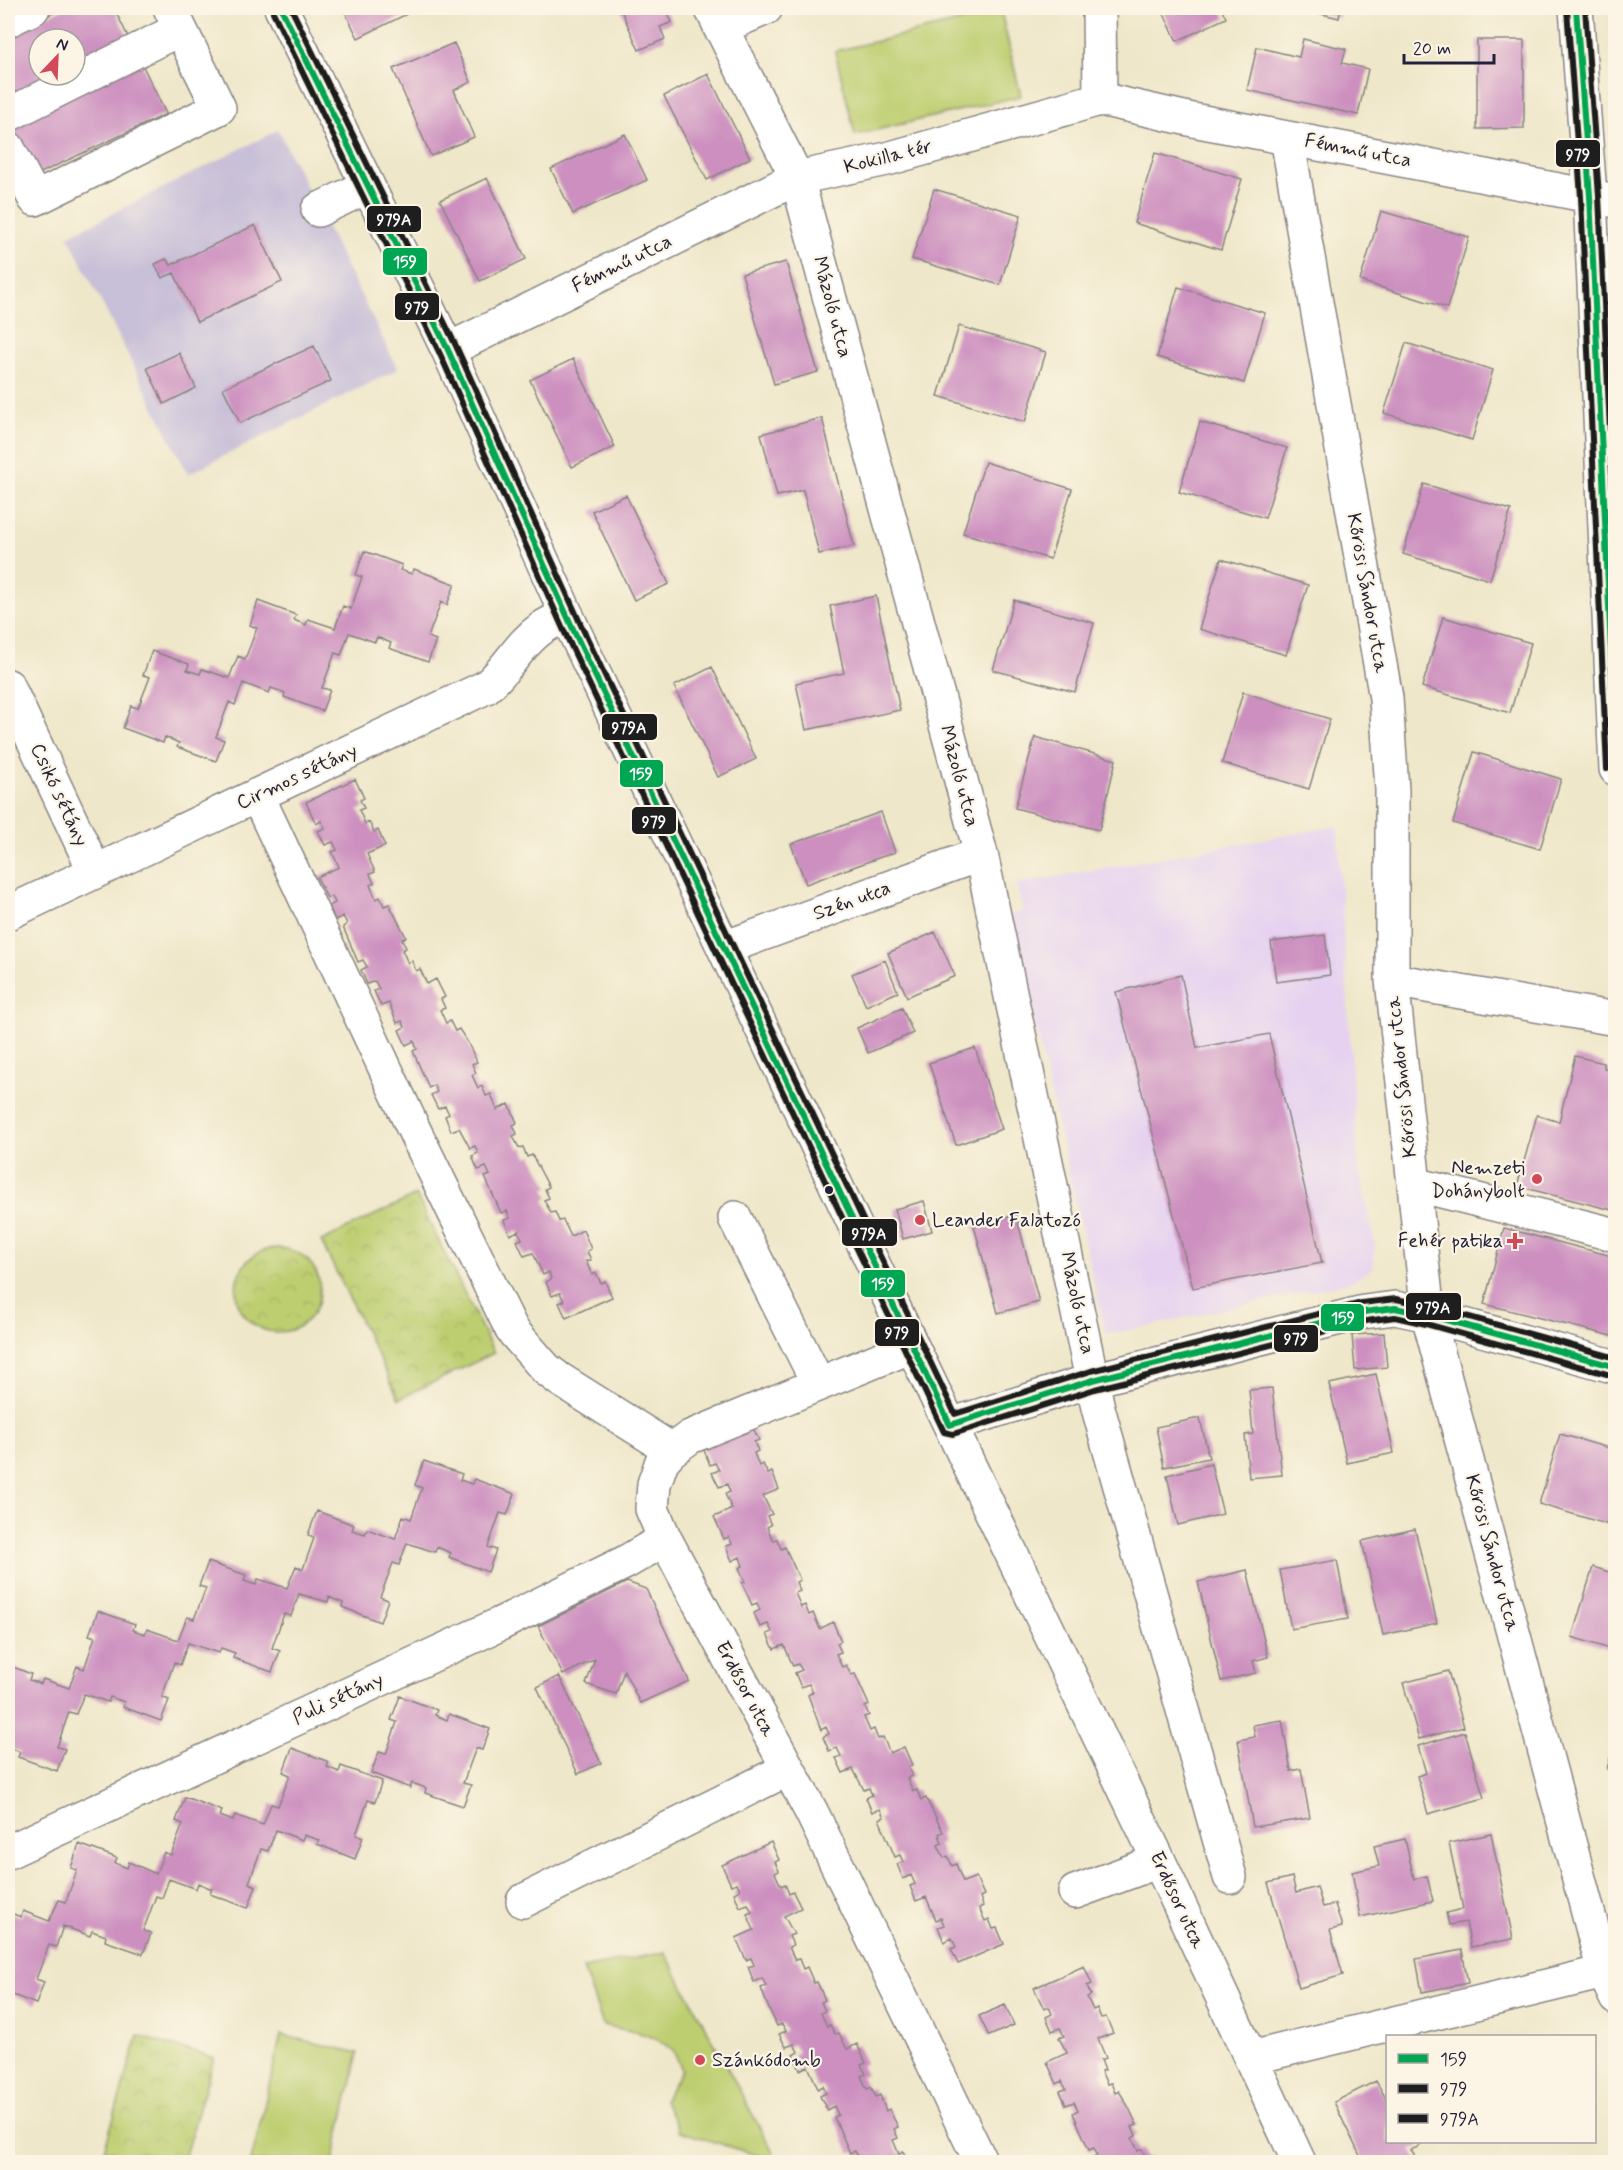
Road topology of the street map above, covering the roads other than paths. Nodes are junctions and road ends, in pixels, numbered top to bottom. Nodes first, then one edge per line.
1 (33, 8) edge
2 (281, 8) edge
3 (766, 8) edge
4 (1099, 8) edge
5 (1576, 8) edge
6 (175, 18) edge
7 (716, 18) edge
8 (8, 20) edge
9 (1100, 99) junction
10 (8, 115) edge
11 (1287, 138) junction
12 (8, 148) edge
13 (797, 178) junction
14 (368, 186) junction
15 (1603, 198) edge
16 (318, 210) dead end
17 (448, 350) junction
18 (567, 615) junction
19 (8, 686) edge
20 (1616, 769) edge
21 (257, 795) junction
22 (981, 854) junction
23 (95, 872) junction
24 (8, 913) edge
25 (724, 948) junction
26 (1392, 980) junction
27 (1616, 1019) edge
28 (1414, 1184) junction
29 (735, 1218) dead end
30 (1616, 1235) edge
31 (1428, 1315) junction
32 (912, 1346) junction
33 (1616, 1367) edge
34 (1094, 1380) junction
35 (818, 1383) junction
36 (950, 1425) junction
37 (672, 1450) junction
38 (665, 1539) junction
39 (788, 1769) junction
40 (8, 1852) edge
41 (1159, 1861) junction
42 (1230, 1877) dead end
43 (1076, 1892) dead end
44 (523, 1901) dead end
45 (1610, 1985) edge
46 (1251, 2058) junction
47 (981, 2163) edge
48 (1299, 2163) edge

1 - 8 street
2 - 14 street, Erdősor utca
3 - 7 street
4 - 9 street
5 - 15 street
6 - 10 street
6 - 12 street
7 - 13 street
9 - 11 street, Fémmű utca
9 - 13 street, Kokilla tér
11 - 15 street, Fémmű utca
11 - 26 street, Kőrösi Sándor utca
13 - 17 street, Fémmű utca
13 - 22 street, Mázoló utca
14 - 16 street
14 - 17 street, Erdősor utca
15 - 20 street
17 - 18 street, Erdősor utca
18 - 21 street, Cirmos sétány
18 - 25 street, Erdősor utca
19 - 23 street, Csikó sétány
21 - 23 street, Cirmos sétány
21 - 37 street
22 - 25 street, Szén utca
22 - 34 street, Mázoló utca
23 - 24 street, Cirmos sétány
25 - 32 street, Erdősor utca
26 - 27 street
26 - 28 street, Kőrösi Sándor utca
28 - 30 street
28 - 31 street, Kőrösi Sándor utca
29 - 35 street
31 - 33 street
31 - 34 street
31 - 45 street, Kőrösi Sándor utca
32 - 35 street, Erdősor utca
32 - 36 street, Erdősor utca
34 - 36 street
34 - 42 street
35 - 37 street, Erdősor utca
36 - 41 street, Erdősor utca
37 - 38 street, Erdősor utca
38 - 39 street, Erdősor utca
38 - 40 street, Puli sétány
39 - 44 street
39 - 47 street, Erdősor utca
41 - 43 street
41 - 46 street, Erdősor utca
45 - 46 street
46 - 48 street, Erdősor utca

